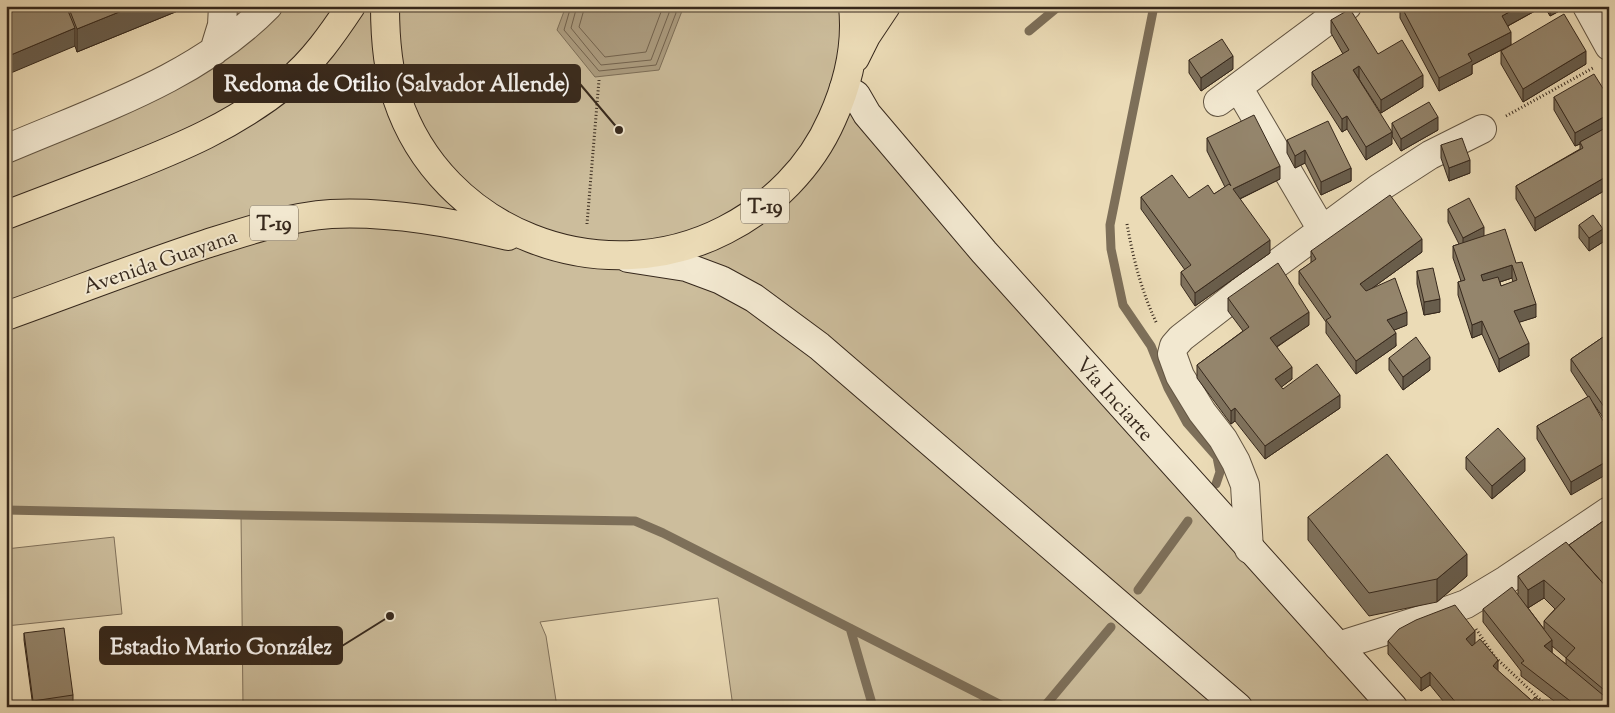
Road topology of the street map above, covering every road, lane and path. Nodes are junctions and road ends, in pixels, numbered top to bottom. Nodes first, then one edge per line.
1 (223, 6) edge
2 (268, 6) edge
3 (351, 6) edge
4 (385, 6) edge
5 (853, 6) edge
6 (886, 6) edge
7 (1348, 6) edge
8 (1587, 6) edge
9 (214, 51) junction
10 (1605, 55) edge
11 (599, 80) dead end
12 (846, 81) junction
13 (1482, 129) joint
14 (6, 149) edge
15 (6, 215) edge
16 (1127, 224) dead end
17 (1322, 230) junction
18 (553, 247) junction
19 (584, 254) junction
20 (617, 256) junction
21 (6, 316) edge
22 (1172, 354) junction
23 (1609, 511) edge
24 (1249, 548) junction
25 (1466, 604) junction
26 (1338, 646) junction
27 (1238, 707) edge
28 (1393, 707) edge
29 (1548, 707) edge

1 - 9 street
2 - 9 street
3 - 15 highway
4 - 18 highway, T-19
5 - 12 highway, T-19
6 - 12 highway, T-19
7 - 17 street
8 - 10 street
9 - 14 street
10 - 13 path
11 - 19 path
12 - 20 highway, T-19
12 - 24 street, Vía Inciarte
13 - 17 street
16 - 22 path
17 - 22 street
18 - 19 highway, T-19
18 - 21 highway, Avenida Guayana / T-19
19 - 20 highway, T-19
20 - 27 street
22 - 24 street
23 - 25 street
24 - 26 street, Vía Inciarte
25 - 26 street
25 - 29 path
26 - 28 street, Vía Inciarte

